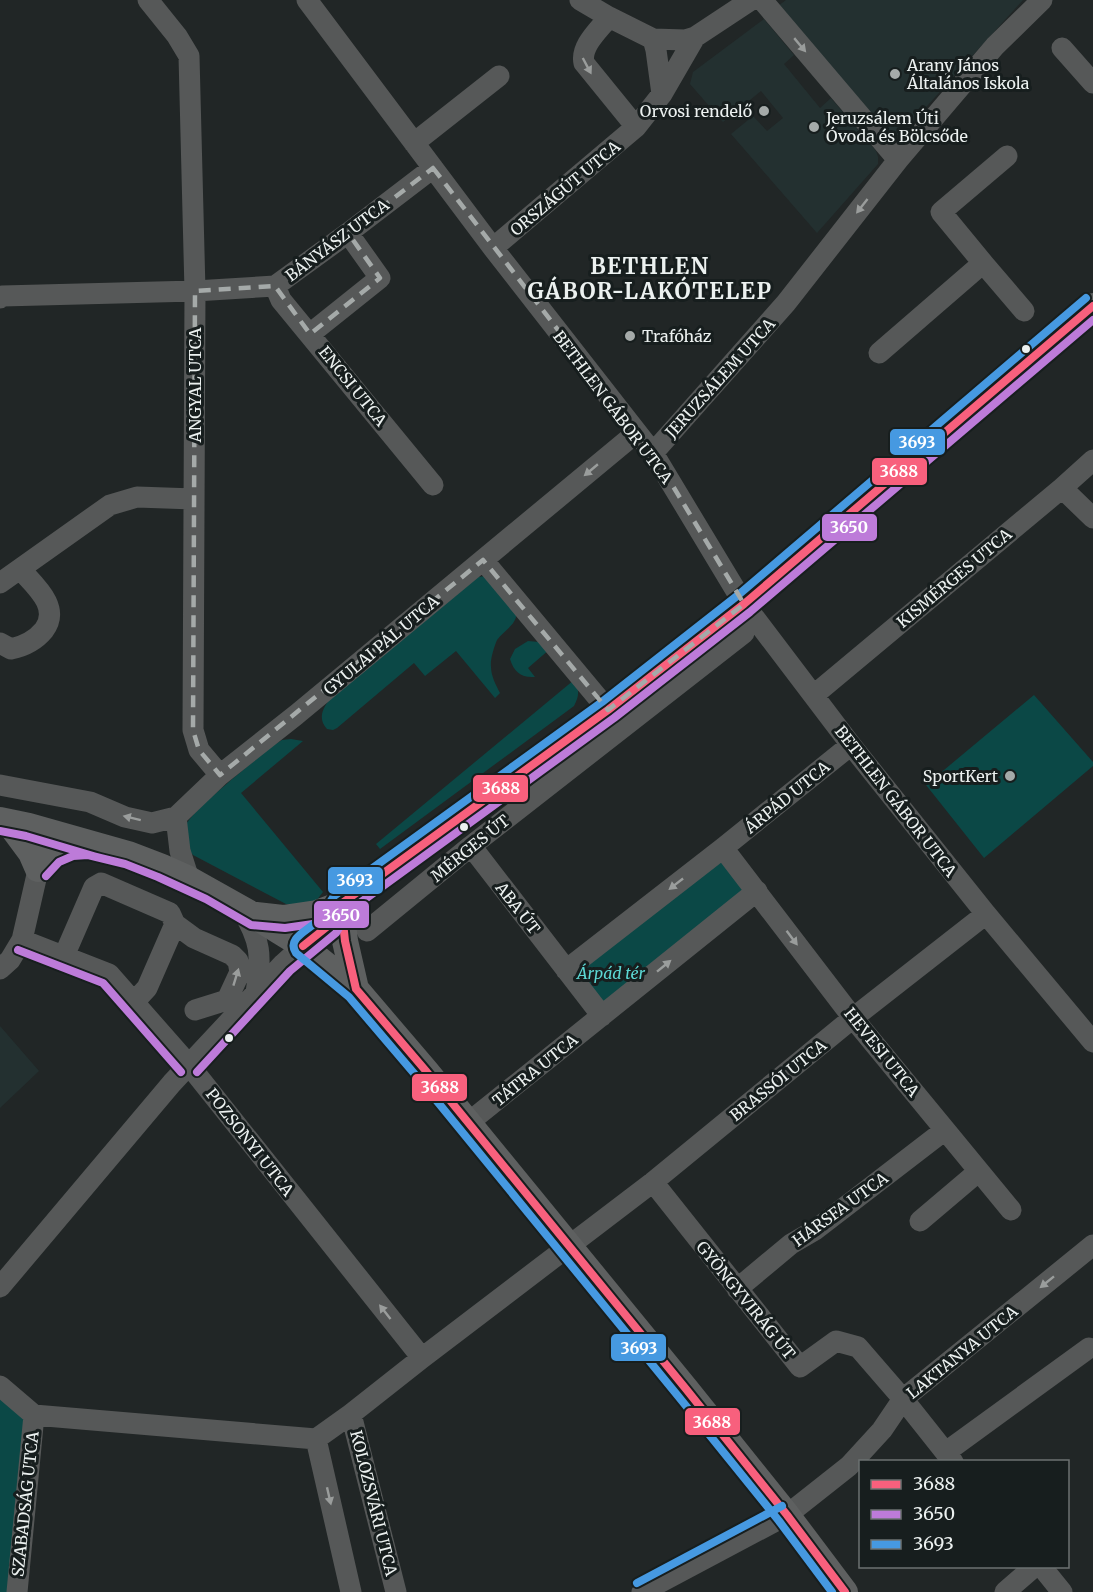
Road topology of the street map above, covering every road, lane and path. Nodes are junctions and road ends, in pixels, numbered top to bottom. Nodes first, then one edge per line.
1 (148, 0) edge
2 (307, 0) edge
3 (580, 0) edge
4 (751, 0) edge
5 (762, 0) edge
6 (1042, 0) edge
7 (609, 17) junction
8 (695, 37) junction
9 (653, 39) junction
10 (1062, 48) dead end
11 (499, 76) dead end
12 (1093, 83) edge
13 (662, 94) junction
14 (636, 127) junction
15 (414, 143) junction
16 (1007, 156) dead end
17 (898, 160) junction
18 (433, 168) junction
19 (348, 233) junction
20 (493, 248) junction
21 (983, 262) junction
22 (275, 286) junction
23 (195, 291) junction
24 (1, 296) edge
25 (1093, 306) edge
26 (1024, 311) dead end
27 (310, 334) junction
28 (879, 353) dead end
29 (636, 432) junction
30 (652, 453) junction
31 (1093, 460) edge
32 (433, 485) dead end
33 (1062, 488) junction
34 (194, 499) junction
35 (1093, 518) edge
36 (483, 560) junction
37 (20, 569) junction
38 (0, 583) edge
39 (744, 604) junction
40 (744, 633) dead end
41 (0, 643) edge
42 (814, 695) junction
43 (608, 710) junction
44 (850, 745) junction
45 (220, 775) junction
46 (0, 785) edge
47 (176, 817) junction
48 (4, 821) edge
49 (46, 831) junction
50 (89, 844) junction
51 (471, 846) junction
52 (723, 848) junction
53 (38, 869) junction
54 (189, 879) junction
55 (757, 891) junction
56 (341, 904) junction
57 (247, 912) junction
58 (986, 914) junction
59 (175, 924) junction
60 (367, 931) dead end
61 (22, 940) junction
62 (303, 946) junction
63 (64, 956) junction
64 (0, 969) edge
65 (566, 970) junction
66 (356, 989) junction
67 (256, 993) junction
68 (134, 1002) junction
69 (195, 1010) dead end
70 (602, 1016) junction
71 (853, 1018) junction
72 (1093, 1042) edge
73 (189, 1065) junction
74 (468, 1123) junction
75 (945, 1130) junction
76 (978, 1171) junction
77 (653, 1182) junction
78 (1011, 1210) dead end
79 (920, 1221) dead end
80 (1093, 1245) edge
81 (569, 1246) junction
82 (0, 1287) edge
83 (737, 1289) junction
84 (1089, 1348) dead end
85 (422, 1358) junction
86 (0, 1386) edge
87 (903, 1399) junction
88 (351, 1414) junction
89 (34, 1415) junction
90 (316, 1439) junction
91 (950, 1457) edge
92 (787, 1515) junction
93 (1033, 1568) edge
94 (1043, 1568) edge
95 (17, 1592) edge
96 (351, 1592) edge
97 (396, 1592) edge
98 (642, 1592) edge
99 (845, 1592) edge
100 (1005, 1592) edge
101 (1062, 1592) edge

1 - 23 street, ANGYAL UTCA
2 - 15 street, BETHLEN GÁBOR UTCA
3 - 7 street, ORSZÁGÚT UTCA
4 - 8 street, ORSZÁGÚT UTCA
5 -> 17 street
6 - 17 street, JERUZSÁLEM UTCA
7 - 9 street, ORSZÁGÚT UTCA
7 -> 14 street
8 - 9 street, ORSZÁGÚT UTCA
8 - 13 street, ORSZÁGÚT UTCA
9 - 13 street
10 - 12 street
11 - 15 street
13 - 14 street, ORSZÁGÚT UTCA
14 - 20 street, ORSZÁGÚT UTCA
15 - 18 street, BETHLEN GÁBOR UTCA
16 - 21 street
17 -> 30 street, JERUZSÁLEM UTCA
18 - 19 street, BÁNYÁSZ UTCA
18 - 20 street, BETHLEN GÁBOR UTCA
19 - 22 street, BÁNYÁSZ UTCA
19 - 27 street
20 - 29 street, BETHLEN GÁBOR UTCA
21 - 26 street
21 - 28 street
22 - 23 street, BÁNYÁSZ UTCA
22 - 27 street, ENCSI UTCA
23 - 24 street, BÁNYÁSZ UTCA
23 - 34 street, ANGYAL UTCA
25 - 39 main road, MÉRGES ÚT
27 - 32 street, ENCSI UTCA
29 - 30 street, BETHLEN GÁBOR UTCA
29 -> 36 street, GYULAI PÁL UTCA
30 - 39 street, BETHLEN GÁBOR UTCA
31 - 33 street, KISMÉRGES UTCA
33 - 35 street
33 - 42 street, KISMÉRGES UTCA
34 - 37 street
34 - 45 street, ANGYAL UTCA
36 - 43 street
36 - 45 street, GYULAI PÁL UTCA
37 - 38 street
37 - 41 street
39 - 42 street, BETHLEN GÁBOR UTCA
39 - 43 main road, MÉRGES ÚT
40 - 51 street, MÉRGES ÚT
42 - 44 street, BETHLEN GÁBOR UTCA
43 - 56 main road, MÉRGES ÚT
44 - 52 street, ÁRPÁD UTCA
44 - 58 street, BETHLEN GÁBOR UTCA
45 - 47 street, GYULAI PÁL UTCA
47 -> 46 street
47 - 54 street
48 - 49 main road
48 - 53 main road
49 - 50 main road
49 - 53 street
50 - 53 main road
50 - 54 main road
51 - 60 street, MÉRGES ÚT
51 - 65 street, ABA ÚT
52 - 55 street
52 -> 65 street
53 - 61 street
54 - 57 main road
70 -> 55 street
55 -> 71 street, HEVESI UTCA
56 - 57 main road
56 - 62 main road, MÉRGES ÚT
56 - 66 main road
57 - 62 main road
57 - 67 street
58 - 71 street, BRASSÓI UTCA
58 - 72 street, BETHLEN GÁBOR UTCA
59 - 63 street
59 - 68 street
69 -> 59 street
61 - 63 street, POZSONYI UTCA
61 - 64 street
62 - 66 main road
62 - 67 street
63 - 68 street, POZSONYI UTCA
65 - 70 street
66 - 74 main road
67 - 73 street
68 - 73 street, POZSONYI UTCA
70 - 74 street, TÁTRA UTCA
71 - 75 street, HEVESI UTCA
71 - 77 street, BRASSÓI UTCA
73 - 82 street
85 -> 73 street, POZSONYI UTCA
74 - 81 main road
75 - 76 street, HEVESI UTCA
75 - 83 street, HÁRSFA UTCA
76 - 78 street, HEVESI UTCA
76 - 79 street
77 - 81 street, BRASSÓI UTCA
77 - 83 street, GYÖNGYVIRÁG ÚT
80 -> 87 street, LAKTANYA UTCA
81 - 85 street, BRASSÓI UTCA
81 - 92 main road
83 - 87 street, GYÖNGYVIRÁG ÚT
84 - 91 street
85 - 88 street, BRASSÓI UTCA
86 - 89 street
87 - 91 street
87 - 92 street, LAKTANYA UTCA
88 - 90 street, BRASSÓI UTCA
88 - 97 street, KOLOZSVÁRI UTCA
89 - 90 street
89 - 95 street, SZABADSÁG UTCA
90 -> 96 street
92 - 98 street, LAKTANYA UTCA
92 - 99 main road
93 - 100 street
94 - 101 street

